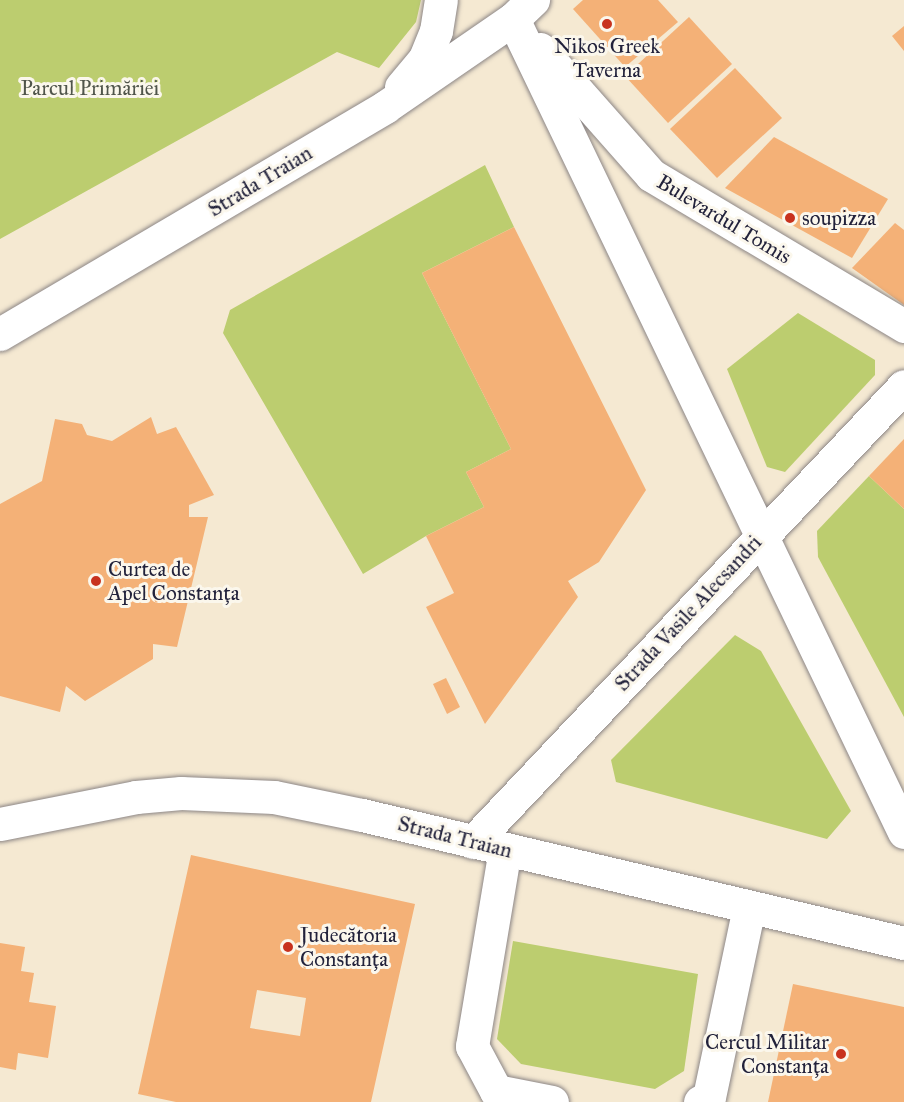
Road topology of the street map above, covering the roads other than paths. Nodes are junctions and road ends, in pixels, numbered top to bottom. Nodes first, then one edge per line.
1 (441, 0) edge
2 (515, 6) edge
3 (385, 107) junction
4 (904, 326) edge
5 (0, 334) edge
6 (904, 386) edge
7 (761, 534) junction
8 (0, 824) edge
9 (904, 832) edge
10 (473, 842) junction
11 (505, 849) junction
12 (749, 907) junction
13 (904, 943) edge
14 (552, 1102) edge
15 (700, 1102) edge

1 - 3 street
2 - 3 street, Strada Traian
2 - 4 street, Bulevardul Tomis
2 - 7 street
3 - 5 street, Strada Traian
6 - 7 street, Strada Vasile Alecsandri
7 - 9 street
7 - 10 street, Strada Vasile Alecsandri
8 - 10 street, Strada Traian
10 - 11 street, Strada Traian
11 - 12 street, Strada Traian
11 - 14 street
12 - 13 street, Strada Traian
12 - 15 street

